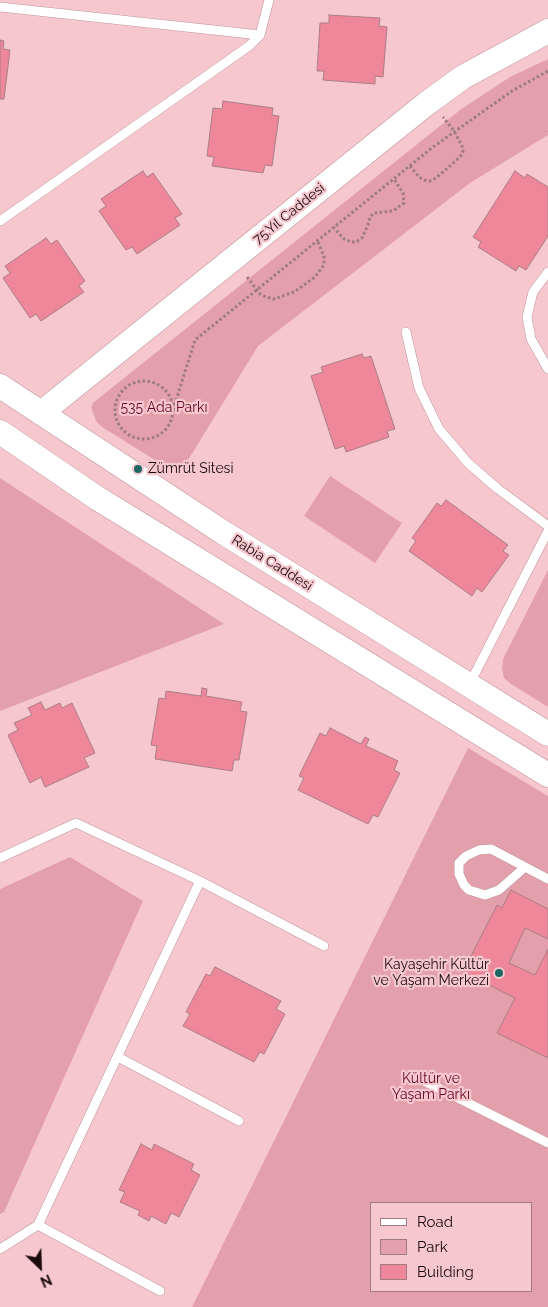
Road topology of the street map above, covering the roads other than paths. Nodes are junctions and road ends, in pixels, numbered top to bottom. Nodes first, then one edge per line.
1 (269, 0) edge
2 (0, 7) edge
3 (548, 31) edge
4 (260, 35) junction
5 (0, 221) edge
6 (548, 272) edge
7 (406, 332) dead end
8 (548, 369) edge
9 (0, 386) edge
10 (42, 413) junction
11 (0, 432) edge
12 (548, 526) edge
13 (548, 531) edge
14 (469, 685) junction
15 (548, 734) edge
16 (548, 775) edge
17 (0, 858) edge
18 (524, 867) junction
19 (548, 879) edge
20 (200, 881) junction
21 (324, 946) dead end
22 (118, 1057) junction
23 (422, 1080) dead end
24 (239, 1121) dead end
25 (548, 1143) edge
26 (38, 1225) junction
27 (0, 1249) edge
28 (160, 1291) dead end

1 - 4 lane
2 - 4 lane
3 - 10 street, 75.Yıl Caddesi
4 - 5 lane
6 - 8 lane
7 - 12 lane
9 - 10 street, Rabia Caddesi
10 - 14 street, Rabia Caddesi
11 - 16 street
13 - 14 lane
14 - 15 street, Rabia Caddesi
17 - 20 lane
18 - 18 lane
18 - 19 lane
20 - 21 lane
20 - 22 lane
22 - 24 lane
22 - 26 lane
23 - 25 lane
26 - 27 lane
26 - 28 lane

